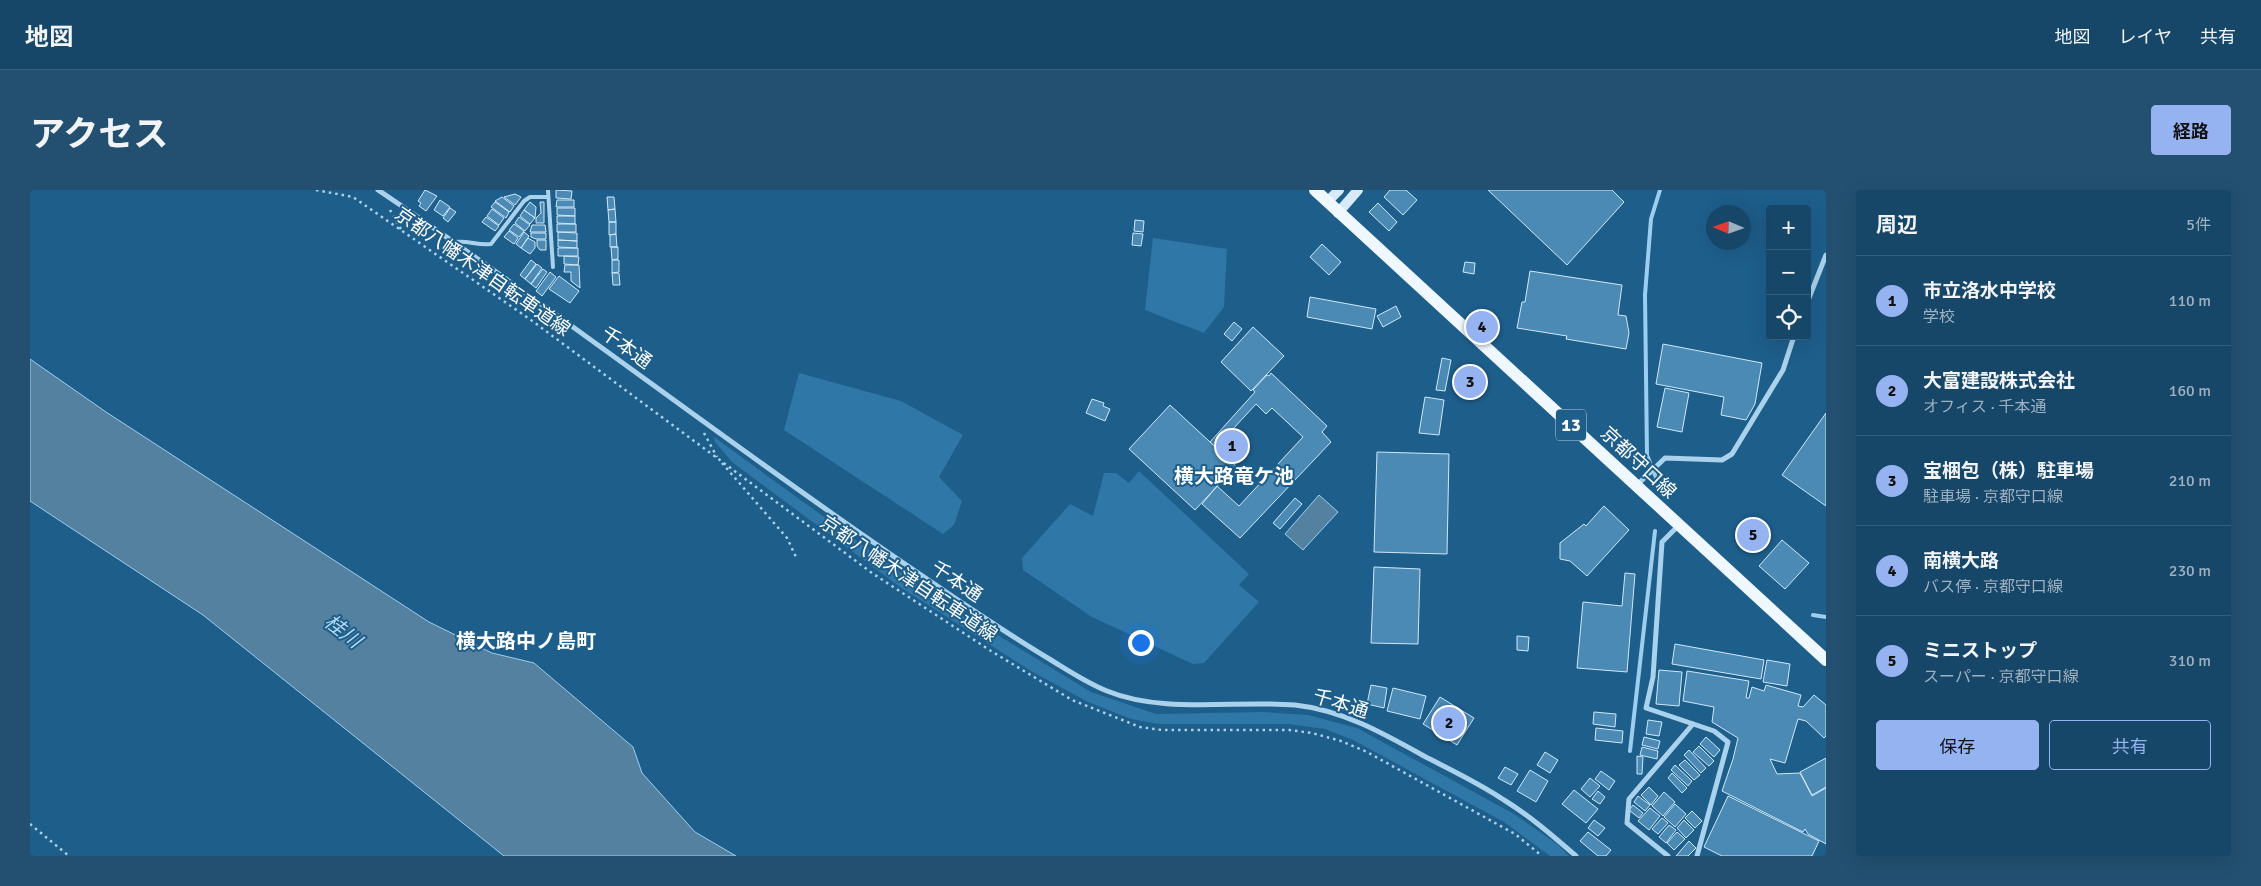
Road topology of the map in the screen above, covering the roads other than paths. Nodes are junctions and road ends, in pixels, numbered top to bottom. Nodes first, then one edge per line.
1 (378, 190) edge
2 (548, 190) edge
3 (1315, 190) edge
4 (1339, 190) edge
5 (1358, 190) edge
6 (548, 197) junction
7 (1327, 202) junction
8 (1338, 213) junction
9 (455, 242) junction
10 (1826, 255) edge
11 (553, 267) dead end
12 (1810, 295) edge
13 (1793, 340) edge
14 (1642, 481) junction
15 (1679, 525) junction
16 (1826, 660) edge
17 (1694, 724) junction
18 (1576, 856) edge
19 (1668, 856) edge
20 (1697, 856) edge

1 - 9 street, 千本通
2 - 6 lane
3 - 7 main road, 京都守口線 / 13
4 - 7 street
5 - 8 street
6 - 9 lane
6 - 11 lane
7 - 8 main road, 京都守口線 / 13
8 - 14 main road, 京都守口線 / 13
9 - 18 street, 千本通
10 - 12 street
13 - 14 street
14 - 15 main road, 京都守口線 / 13
15 - 16 main road, 京都守口線 / 13
15 - 17 street
17 - 19 street
17 - 20 street

